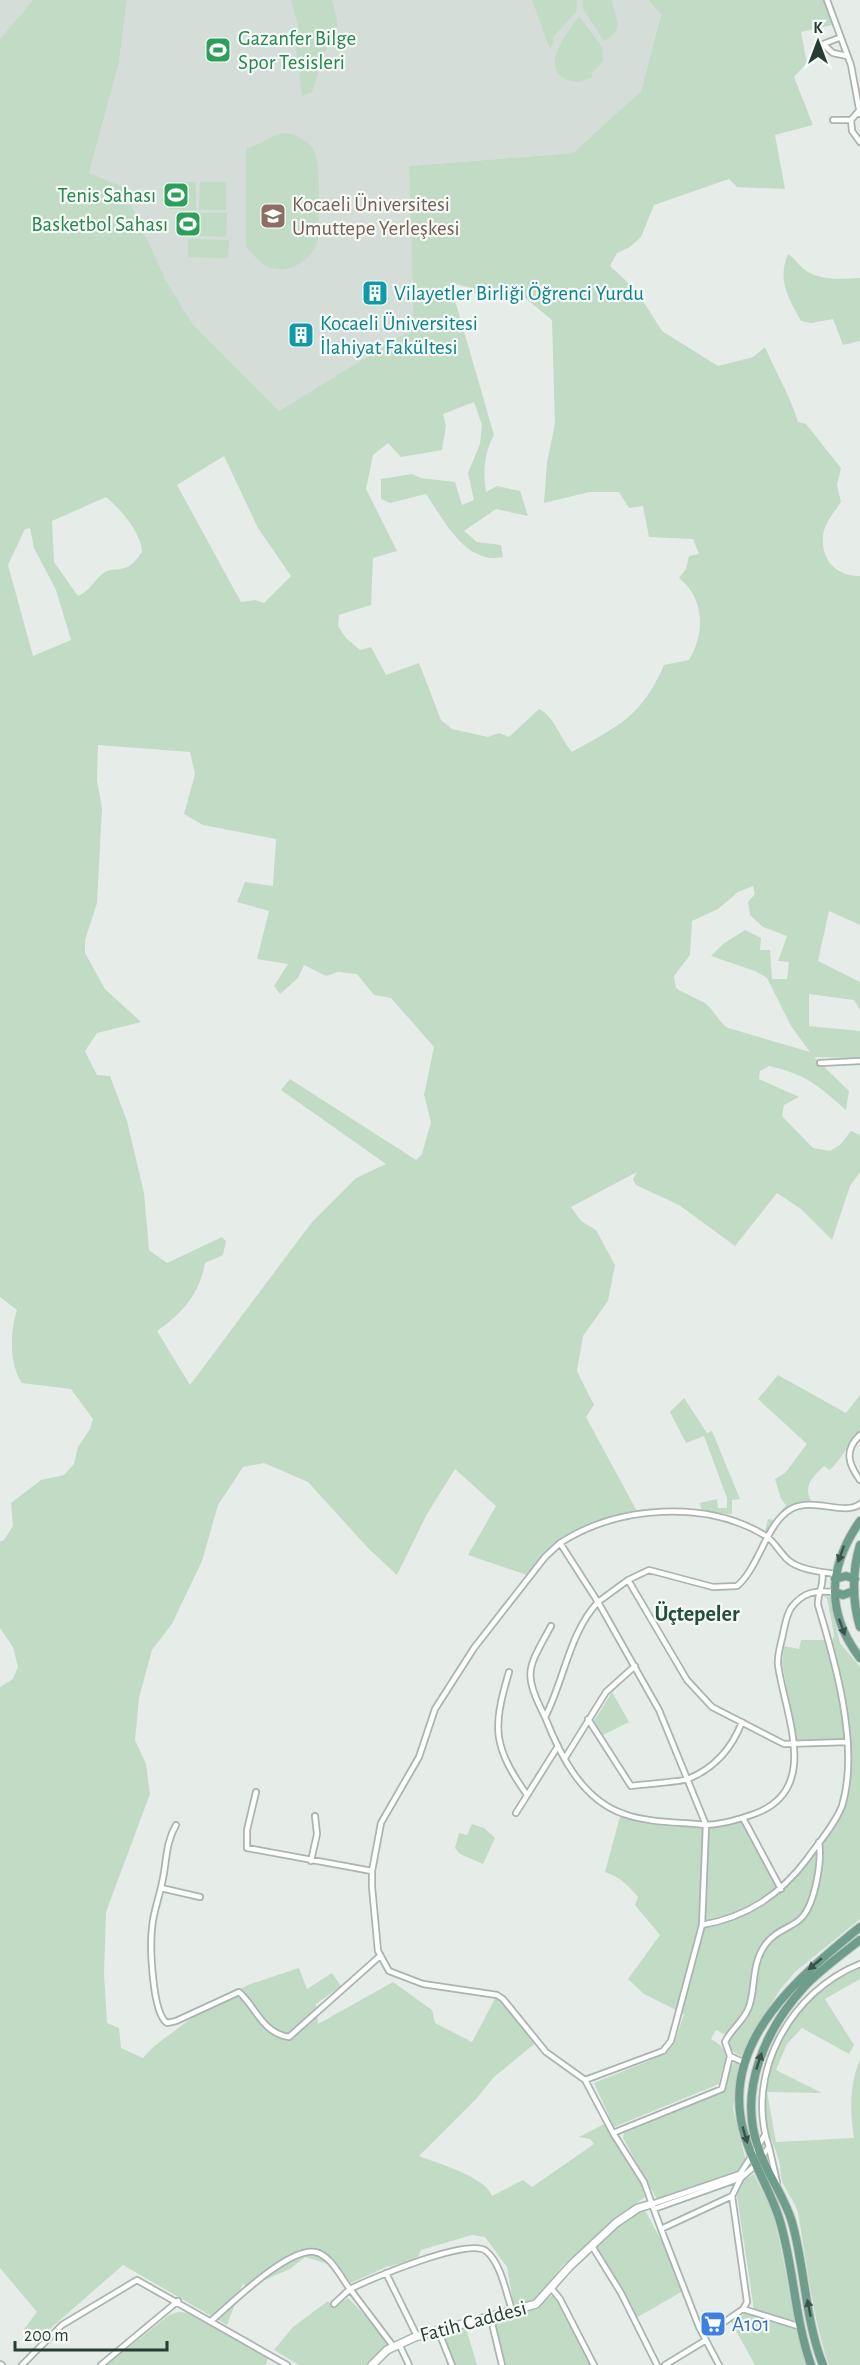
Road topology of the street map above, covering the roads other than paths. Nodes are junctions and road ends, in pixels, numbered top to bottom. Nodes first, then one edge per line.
1 (827, 0) edge
2 (839, 38) junction
3 (847, 56) junction
4 (859, 113) edge
5 (833, 120) dead end
6 (850, 120) junction
7 (860, 141) edge
8 (860, 1061) edge
9 (820, 1063) dead end
10 (860, 1435) edge
11 (860, 1480) edge
12 (860, 1504) edge
13 (860, 1521) edge
14 (769, 1538) junction
15 (560, 1543) junction
16 (860, 1545) edge
17 (822, 1572) junction
18 (836, 1577) junction
19 (855, 1579) junction
20 (628, 1580) junction
21 (819, 1590) junction
22 (854, 1591) junction
23 (835, 1592) junction
24 (598, 1602) junction
25 (551, 1626) dead end
26 (860, 1627) edge
27 (860, 1658) edge
28 (635, 1666) junction
29 (509, 1672) dead end
30 (545, 1717) junction
31 (588, 1719) junction
32 (742, 1722) junction
33 (848, 1742) junction
34 (794, 1744) junction
35 (558, 1746) junction
36 (565, 1758) junction
37 (687, 1780) junction
38 (256, 1792) dead end
39 (527, 1795) junction
40 (516, 1813) dead end
41 (315, 1816) dead end
42 (743, 1818) junction
43 (176, 1825) dead end
44 (706, 1825) junction
45 (819, 1842) junction
46 (311, 1861) junction
47 (372, 1871) junction
48 (161, 1888) junction
49 (781, 1890) junction
50 (200, 1897) dead end
51 (702, 1925) junction
52 (860, 1927) edge
53 (860, 1940) edge
54 (380, 1956) junction
55 (860, 1964) edge
56 (730, 2056) junction
57 (746, 2062) junction
58 (585, 2080) junction
59 (613, 2133) junction
60 (765, 2136) junction
61 (769, 2147) junction
62 (760, 2152) junction
63 (752, 2157) junction
64 (756, 2166) junction
65 (741, 2178) junction
66 (779, 2190) junction
67 (732, 2196) junction
68 (653, 2206) junction
69 (661, 2229) junction
70 (592, 2246) junction
71 (386, 2273) junction
72 (551, 2288) junction
73 (350, 2289) junction
74 (178, 2301) junction
75 (334, 2304) dead end
76 (743, 2309) junction
77 (512, 2310) junction
78 (490, 2315) junction
79 (211, 2321) junction
80 (801, 2328) junction
81 (438, 2330) junction
82 (417, 2336) junction
83 (705, 2338) junction
84 (396, 2345) junction
85 (22, 2365) edge
86 (101, 2365) edge
87 (287, 2365) edge
88 (372, 2365) edge
89 (409, 2365) edge
90 (452, 2365) edge
91 (501, 2365) edge
92 (594, 2365) edge
93 (657, 2365) edge
94 (665, 2365) edge
95 (719, 2365) edge
96 (811, 2365) edge
97 (823, 2365) edge

1 - 2 street
2 - 3 street
2 - 3 street
3 - 4 street
4 - 6 street
5 - 6 street
6 - 7 street
8 - 9 street
10 - 11 street
12 - 14 street
13 -> 18 main road
14 - 15 street
14 - 17 street
14 - 20 street
15 - 24 street
15 - 47 street
16 - 19 main road
17 - 18 street
17 - 21 street
18 - 19 main road
18 - 23 main road
19 - 22 main road
20 - 24 street
20 - 32 street
21 - 23 street
21 - 33 street
21 - 34 street
22 - 23 main road
22 - 26 main road
23 -> 27 main road
24 - 28 street
24 - 30 street
25 - 30 street
28 - 31 street
28 - 37 street
29 - 39 street
30 - 35 street
31 - 36 street
31 - 37 street
32 - 34 street
32 - 37 street
33 - 34 street
33 - 45 street
34 - 42 street
35 - 36 street
35 - 39 street
36 - 44 street
37 - 44 street
38 - 46 street
39 - 40 street
41 - 46 street
42 - 44 street
42 - 49 street
43 - 48 street
44 - 51 street
45 - 49 street
45 - 56 street
46 - 47 street
47 - 54 street
48 - 50 street
48 - 54 street
49 - 51 street
51 - 58 street
52 -> 57 main road
62 -> 53 main road
54 - 58 street
55 - 60 street
56 - 57 street
56 - 59 street
57 -> 63 main road
58 - 59 street
59 - 68 street
60 - 61 street
60 - 62 street
61 - 62 street
61 - 66 street
62 - 63 street
62 - 64 street
62 - 66 main road
63 - 64 main road
63 - 68 street
64 - 65 street
64 - 80 main road
65 - 67 street
65 - 68 street
97 -> 66 main road
67 - 69 street
67 - 76 street
68 - 69 street
68 - 70 street, Fatih Caddesi
69 - 83 street
70 - 72 street, Fatih Caddesi
70 - 93 street
71 - 73 street
71 - 77 street
71 - 82 street
72 - 77 street, Fatih Caddesi
72 - 92 street
73 - 75 street
73 - 79 street
73 - 84 street
74 - 79 street
74 - 85 street
74 - 86 street
76 - 80 street
76 - 83 street
77 - 78 street, Fatih Caddesi
78 - 81 street, Fatih Caddesi
78 - 91 street
79 - 87 street
80 - 96 main road
81 - 82 street, Fatih Caddesi
81 - 90 street
82 - 84 street, Fatih Caddesi
83 - 94 street
83 - 95 street
84 - 88 street, Fatih Caddesi
84 - 89 street

